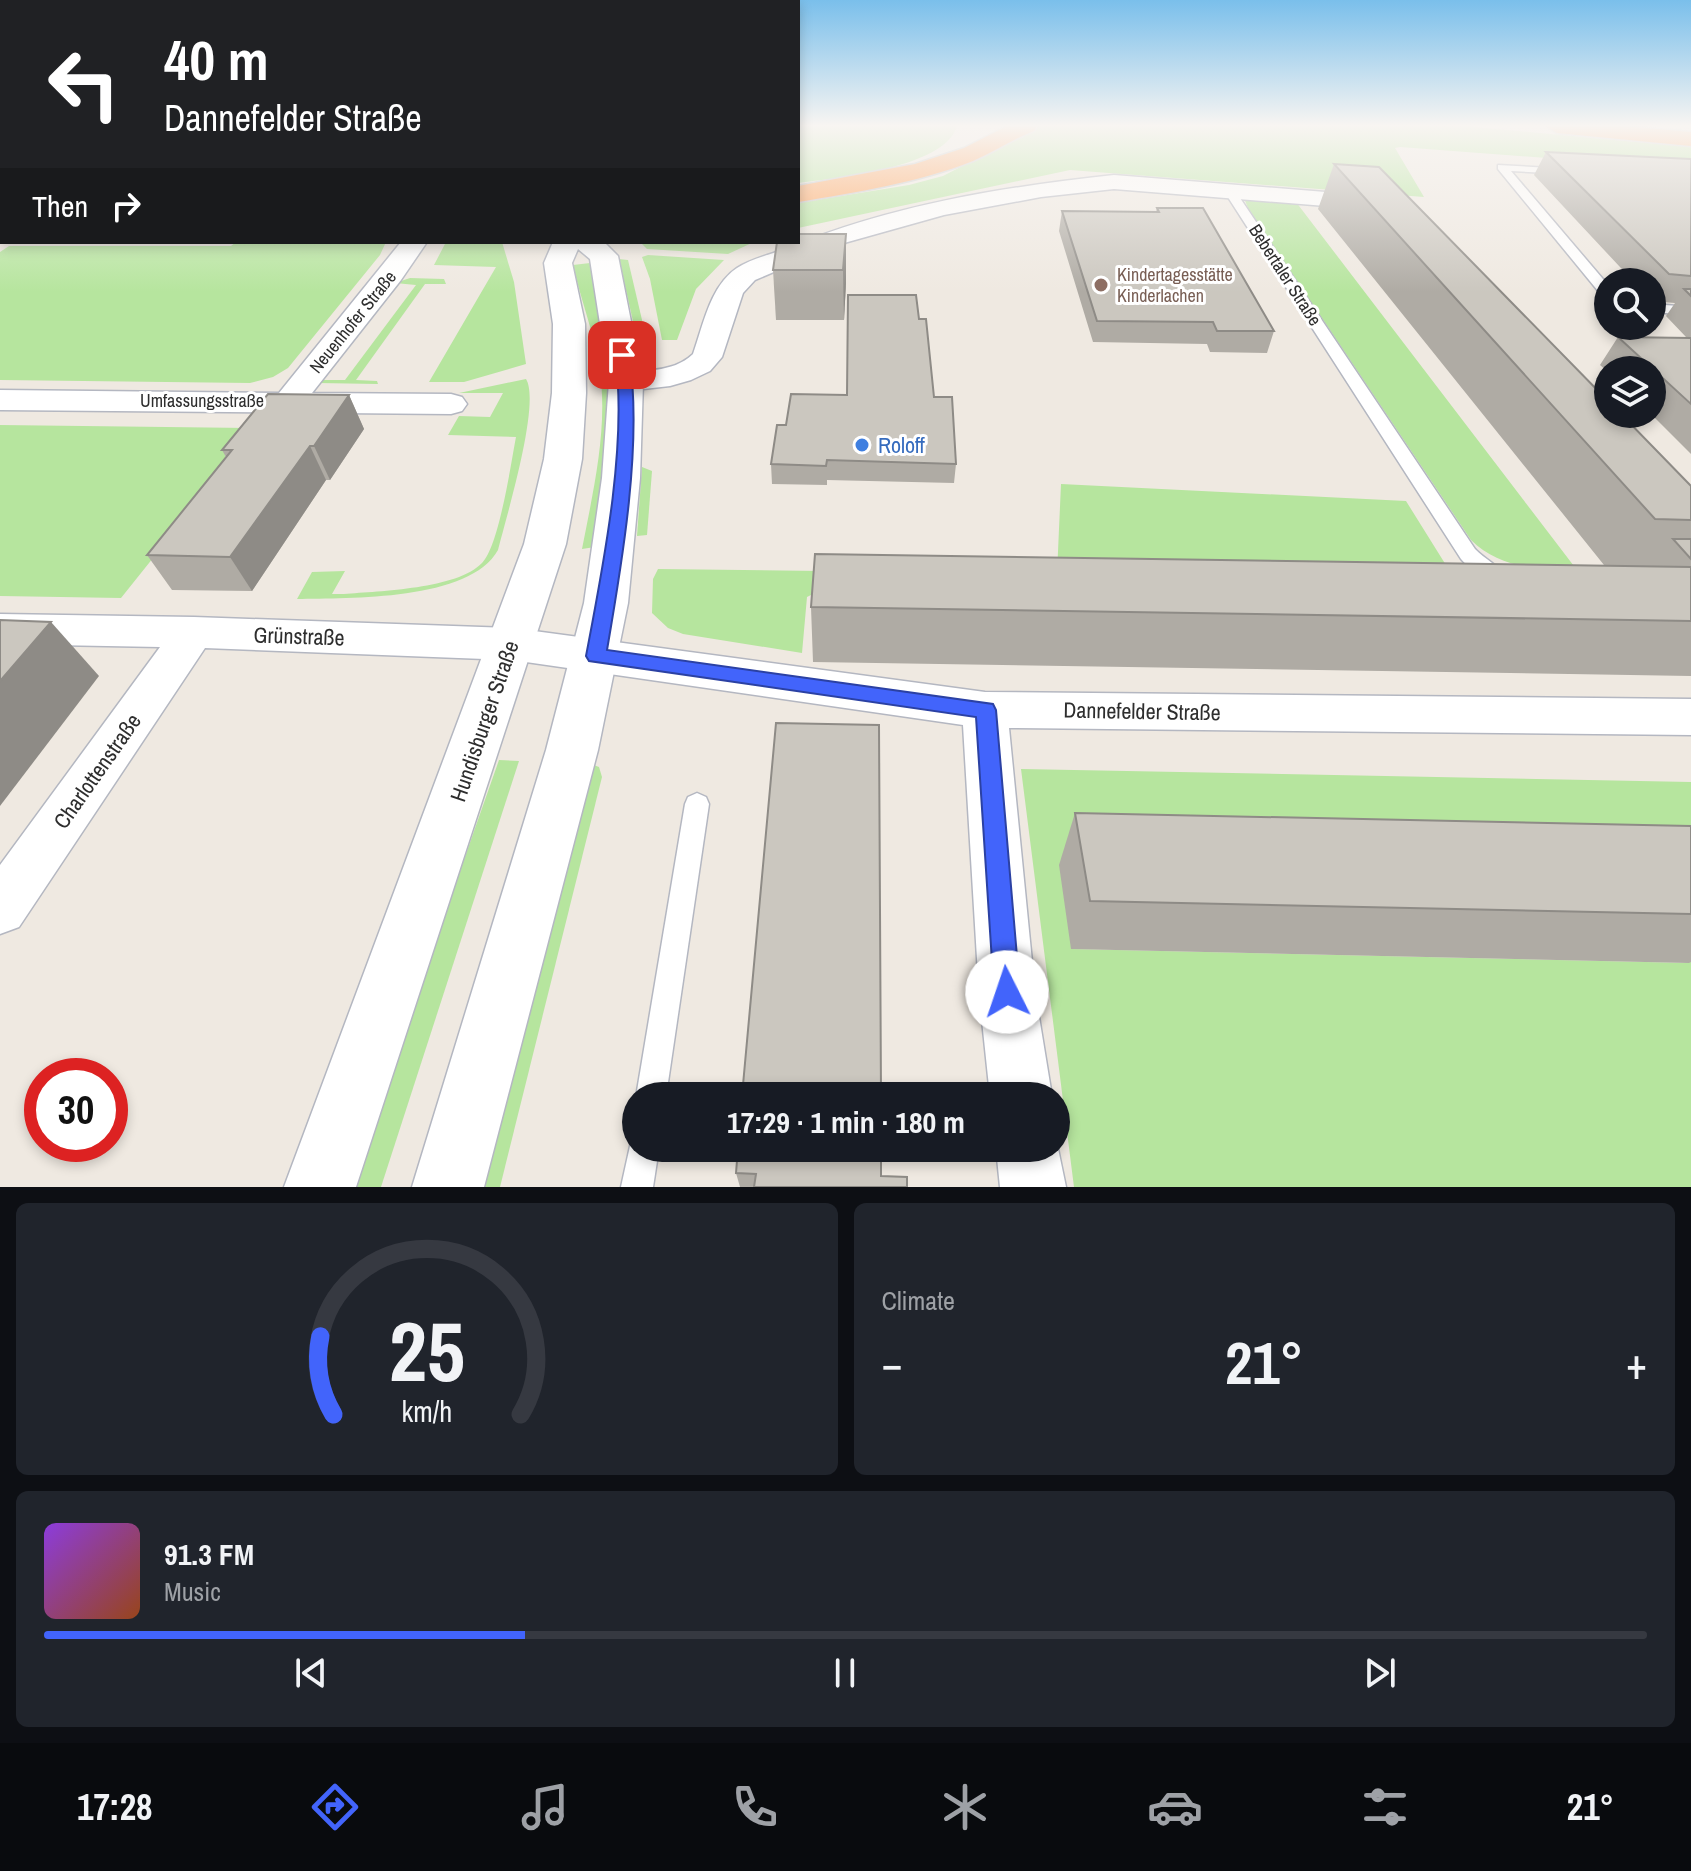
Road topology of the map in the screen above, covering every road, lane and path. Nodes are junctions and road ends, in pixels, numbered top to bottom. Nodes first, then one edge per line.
1 (873, 181) edge
2 (1514, 181) edge
3 (1230, 191) junction
4 (800, 194) edge
5 (1403, 223) edge
6 (413, 244) edge
7 (566, 244) edge
8 (589, 244) edge
9 (1594, 277) edge
10 (1666, 309) edge
11 (1691, 311) edge
12 (626, 382) junction
13 (0, 400) edge
14 (289, 401) junction
15 (451, 404) dead end
16 (1519, 581) edge
17 (0, 629) edge
18 (194, 632) junction
19 (512, 644) junction
20 (596, 656) junction
21 (985, 710) junction
22 (1691, 717) edge
23 (697, 804) dead end
24 (0, 909) edge
25 (653, 1082) edge
26 (1019, 1082) edge
27 (641, 1162) edge
28 (1030, 1162) edge
29 (320, 1187) edge
30 (448, 1187) edge
31 (637, 1187) edge
32 (1033, 1187) edge

1 - 4 highway
2 - 9 lane
3 - 5 street, Bebertaler Straße
3 - 12 street
3 - 16 lane, Bebertaler Straße
6 - 14 street, Neuenhofer Straße
7 - 19 main road, Hundisburger Straße
8 - 12 main road
10 - 11 lane
12 - 20 main road
13 - 14 street, Umfassungsstraße
14 - 15 street, Umfassungsstraße
17 - 18 street, Grünstraße
18 - 19 street, Grünstraße
18 - 24 street, Charlottenstraße
19 - 20 street, Grünstraße
19 - 29 main road, Hundisburger Straße
20 - 21 street, Dannefelder Straße
20 - 30 main road
21 - 22 street, Dannefelder Straße
21 - 26 street
23 - 25 lane
27 - 31 lane
28 - 32 street

